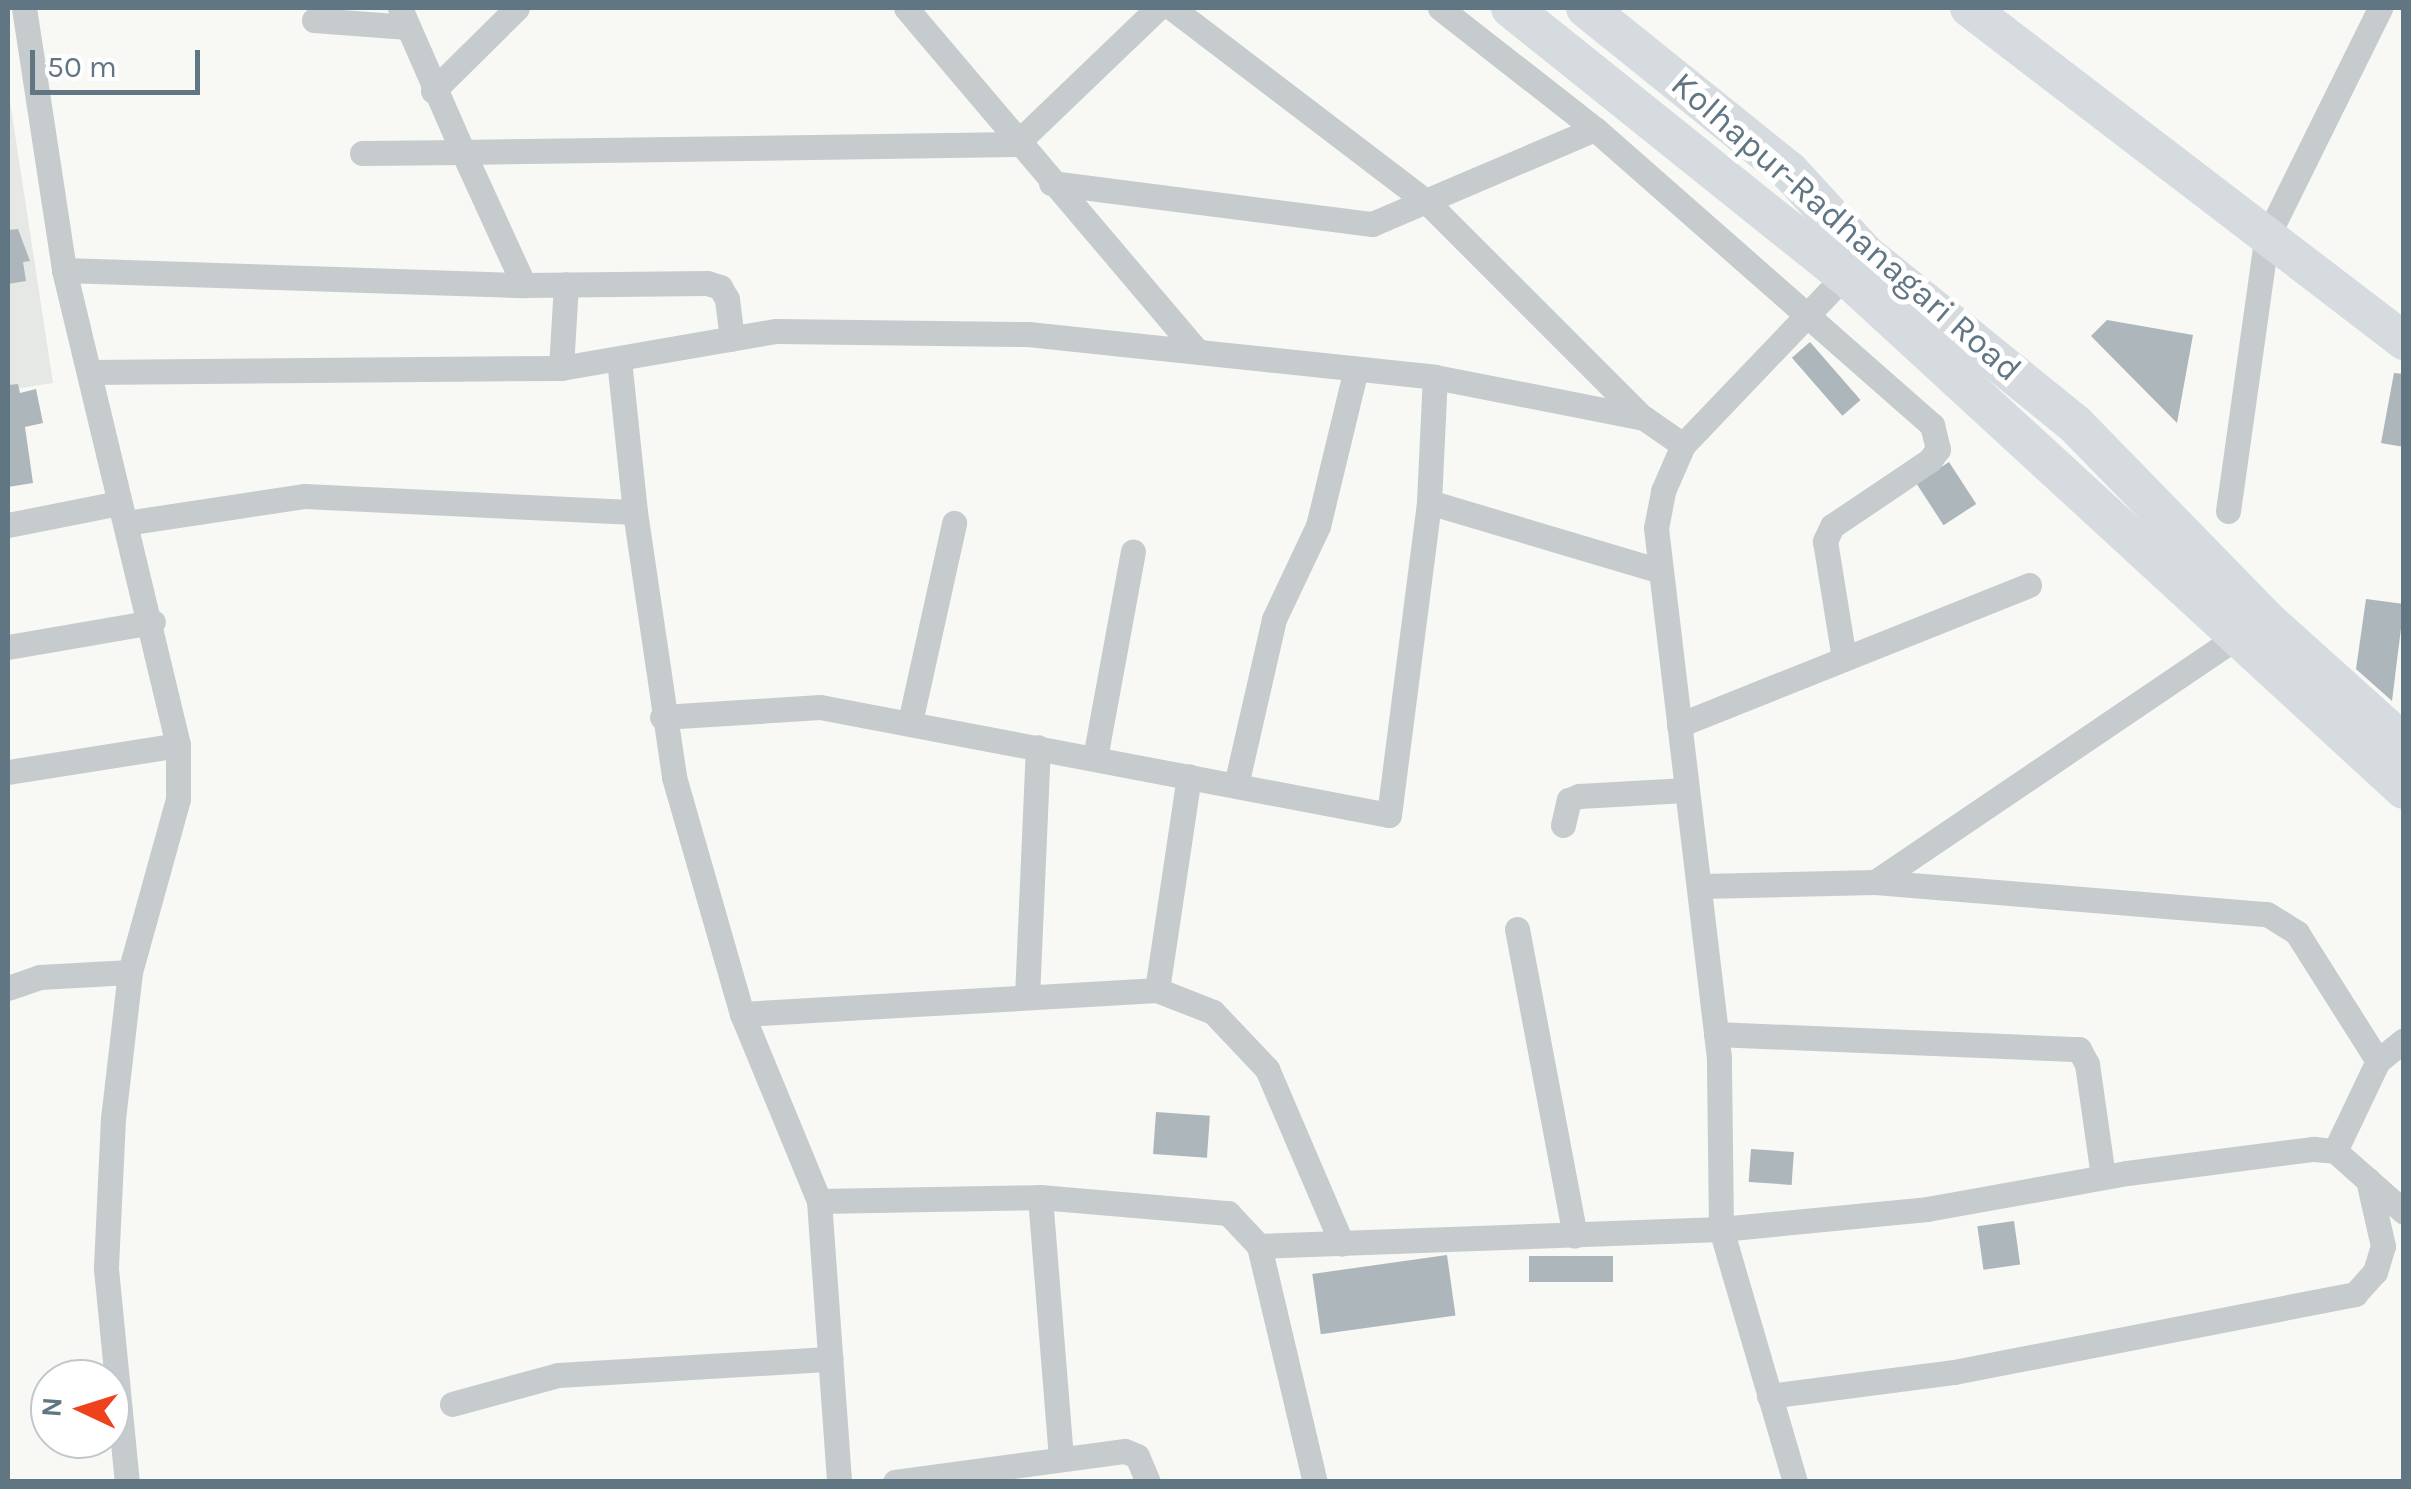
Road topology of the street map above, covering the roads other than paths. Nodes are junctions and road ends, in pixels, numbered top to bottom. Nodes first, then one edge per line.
1 (24, 8) edge
2 (517, 8) edge
3 (906, 8) edge
4 (1158, 8) edge
5 (1172, 8) edge
6 (1440, 8) edge
7 (1511, 8) edge
8 (1586, 8) edge
9 (1969, 8) edge
10 (2380, 8) edge
11 (404, 17) edge
12 (314, 20) dead end
13 (434, 91) junction
14 (1595, 129) junction
15 (1016, 144) junction
16 (464, 152) junction
17 (362, 153) dead end
18 (1051, 183) junction
19 (1430, 204) junction
20 (2266, 239) junction
21 (1856, 265) junction
22 (64, 270) junction
23 (566, 284) junction
24 (524, 285) junction
25 (1808, 319) junction
26 (732, 339) junction
27 (2404, 341) edge
28 (1198, 351) junction
29 (619, 362) junction
30 (561, 368) junction
31 (1356, 368) junction
32 (89, 372) junction
33 (1435, 377) junction
34 (1644, 418) junction
35 (1683, 445) junction
36 (1430, 502) junction
37 (2228, 511) dead end
38 (635, 512) junction
39 (123, 513) junction
40 (954, 523) dead end
41 (8, 525) edge
42 (1133, 551) dead end
43 (1661, 572) junction
44 (2029, 585) dead end
45 (153, 622) junction
46 (2252, 626) junction
47 (8, 647) edge
48 (1844, 658) junction
49 (662, 717) junction
50 (910, 722) junction
51 (1679, 725) junction
52 (2395, 744) edge
53 (178, 745) junction
54 (1038, 747) junction
55 (1094, 758) junction
56 (8, 772) edge
57 (1189, 776) junction
58 (1236, 785) junction
59 (2404, 789) edge
60 (1686, 790) junction
61 (1563, 825) dead end
62 (1875, 882) junction
63 (1702, 886) junction
64 (1517, 929) dead end
65 (130, 972) junction
66 (8, 988) edge
67 (1157, 990) junction
68 (1027, 997) junction
69 (742, 1014) junction
70 (1716, 1034) junction
71 (2404, 1040) edge
72 (2378, 1061) junction
73 (2335, 1151) junction
74 (2103, 1177) junction
75 (2368, 1180) junction
76 (1040, 1197) junction
77 (819, 1200) junction
78 (2404, 1212) edge
79 (1721, 1230) junction
80 (1575, 1236) junction
81 (1342, 1244) junction
82 (1258, 1246) junction
83 (832, 1359) junction
84 (1770, 1396) junction
85 (452, 1404) dead end
86 (1061, 1458) junction
87 (127, 1482) edge
88 (839, 1482) edge
89 (895, 1482) edge
90 (1148, 1482) edge
91 (1315, 1482) edge
92 (1795, 1482) edge

1 - 22 street
2 - 13 street
3 - 15 street
4 - 15 street
5 - 19 street
6 - 14 street
7 - 21 main road
8 - 21 main road, Kolhapur-Radhanagari Road
9 - 20 street
10 - 20 street
11 - 12 street
11 - 13 street
13 - 16 street
14 - 19 street
14 - 25 street
15 - 16 street
15 - 18 street
16 - 17 street
16 - 24 street
18 - 19 street
18 - 28 street
19 - 34 street
20 - 27 street
20 - 37 street
21 - 25 street
21 - 46 main road, Kolhapur-Radhanagari Road
22 - 24 street
22 - 32 street
23 - 24 street
23 - 26 street
23 - 30 street
25 - 35 street
25 - 48 street
26 - 28 street
26 - 29 street
28 - 31 street
29 - 30 street
29 - 38 street
30 - 32 street
31 - 33 street
31 - 58 street
32 - 39 street
33 - 34 street
33 - 36 street
34 - 35 street
35 - 43 street
36 - 43 street
36 - 58 street
38 - 39 street
38 - 49 street
39 - 41 street
39 - 45 street
40 - 50 street
42 - 55 street
43 - 51 street
44 - 48 street
45 - 47 street
45 - 53 street
46 - 52 main road, Kolhapur-Radhanagari Road
46 - 62 street
48 - 51 street
49 - 50 street
49 - 69 street
50 - 54 street
51 - 60 street
52 - 59 main road, Kolhapur-Radhanagari Road
53 - 56 street
53 - 65 street
54 - 55 street
54 - 68 street
55 - 57 street
57 - 58 street
57 - 67 street
60 - 61 street
60 - 63 street
62 - 63 street
62 - 72 street
63 - 70 street
64 - 80 street
65 - 66 street
65 - 87 street
67 - 68 street
67 - 81 street
68 - 69 street
69 - 77 street
70 - 74 street
70 - 79 street
71 - 72 street
72 - 73 street
73 - 74 street
73 - 75 street
74 - 79 street
75 - 78 street
75 - 84 street
76 - 77 street
76 - 82 street
76 - 86 street
77 - 83 street
79 - 80 street
79 - 84 street
80 - 81 street
81 - 82 street
82 - 91 street
83 - 85 street
83 - 88 street
84 - 92 street
86 - 89 street
86 - 90 street

